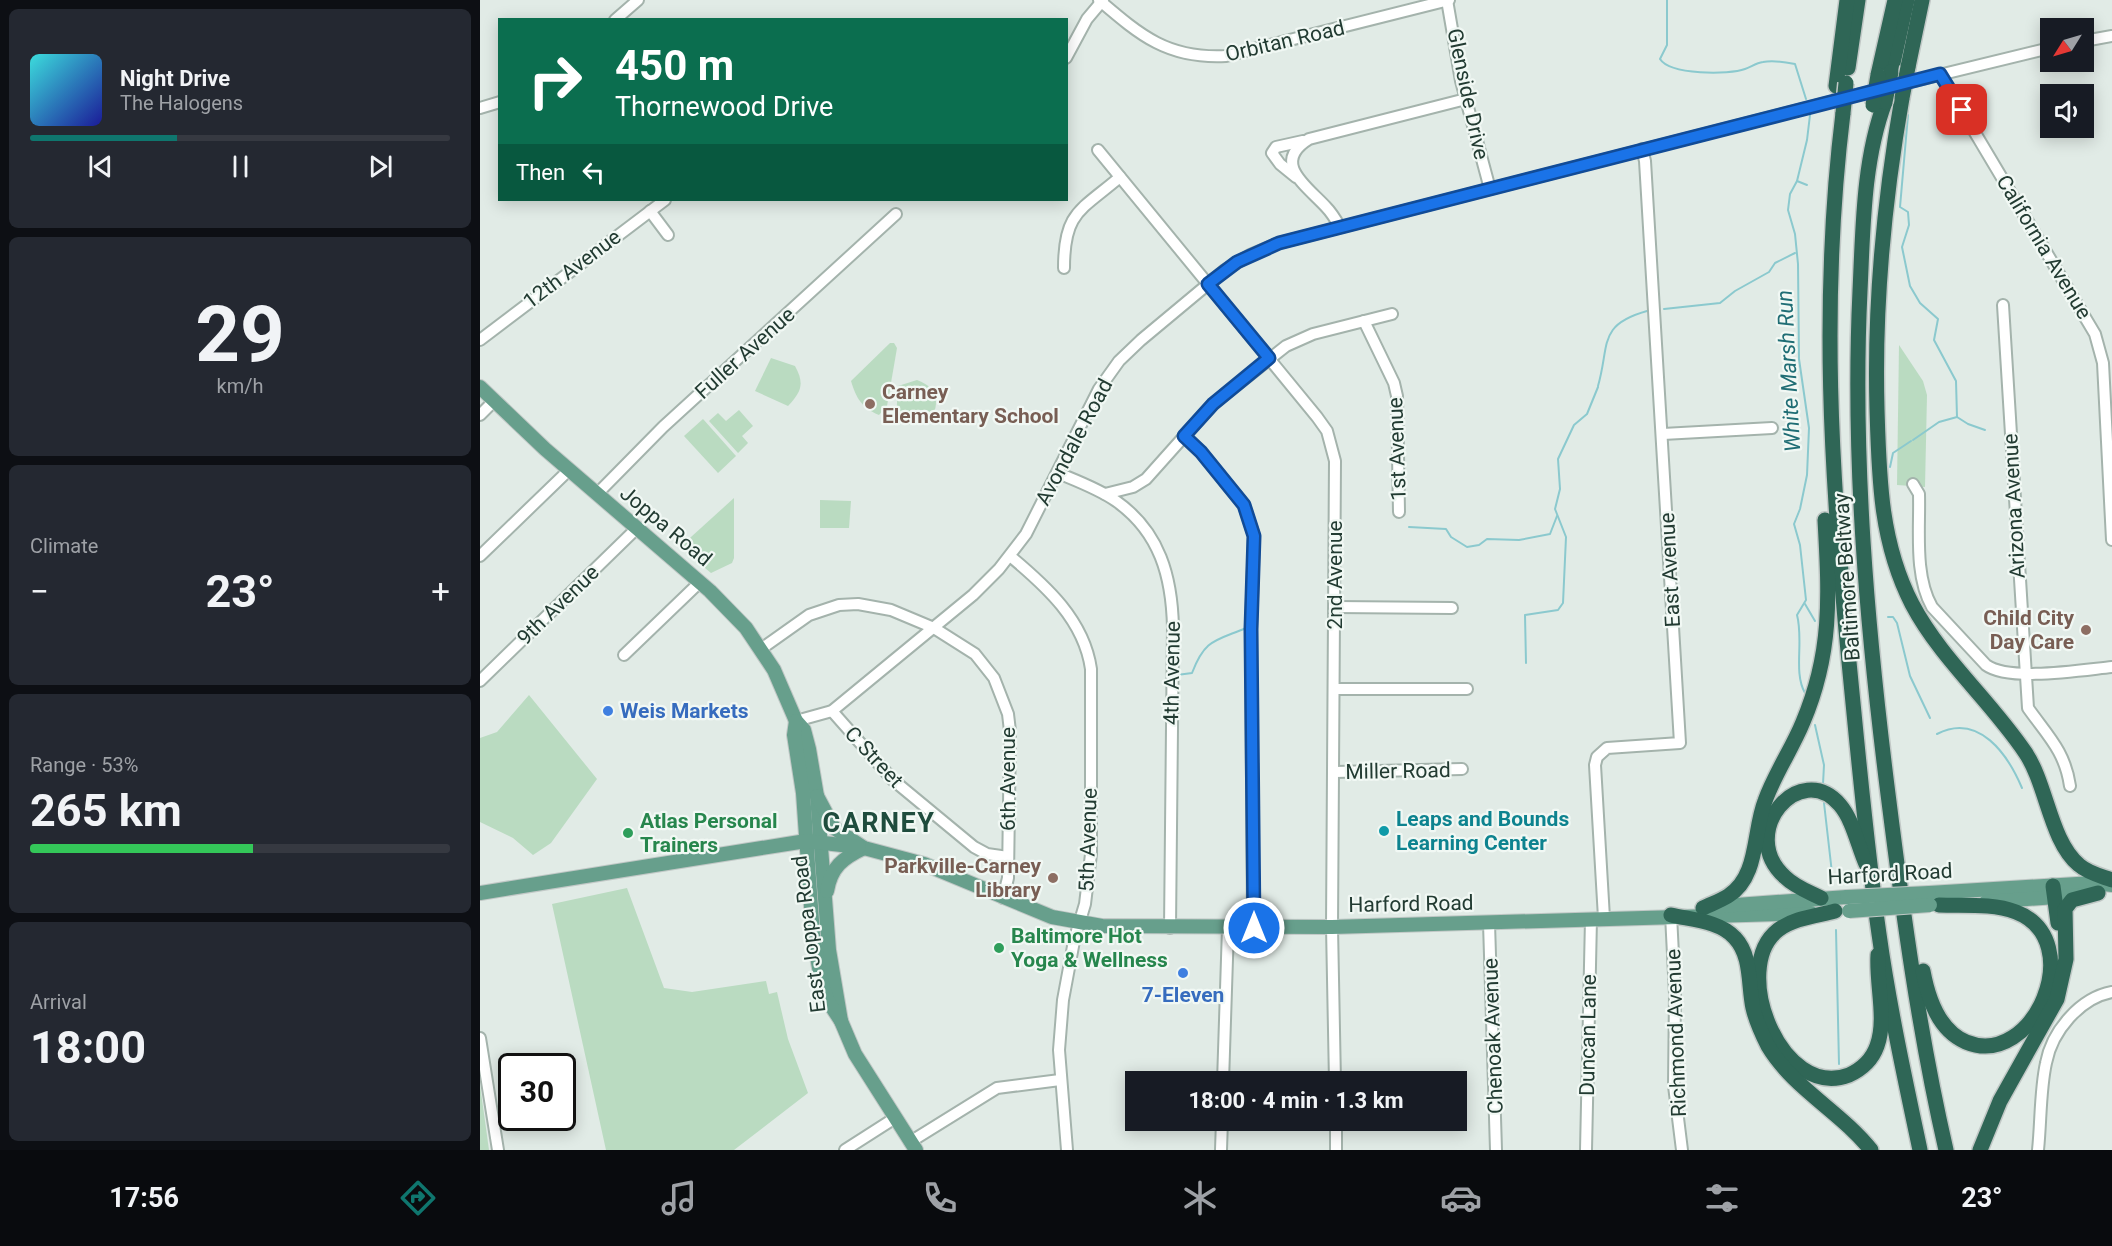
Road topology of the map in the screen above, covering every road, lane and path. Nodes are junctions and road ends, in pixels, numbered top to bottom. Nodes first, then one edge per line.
1 (638, 0) edge
2 (1448, 0) edge
3 (1847, 0) edge
4 (1858, 0) edge
5 (1895, 0) edge
6 (1907, 0) edge
7 (1922, 0) edge
8 (1101, 1) edge
9 (617, 18) edge
10 (2112, 36) edge
11 (2094, 39) edge
12 (2040, 50) edge
13 (1068, 54) edge
14 (1885, 73) junction
15 (1940, 74) junction
16 (1841, 85) junction
17 (1466, 99) junction
18 (498, 103) edge
19 (480, 108) edge
20 (1309, 139) junction
21 (1642, 149) junction
22 (1098, 150) dead end
23 (1120, 177) junction
24 (1296, 177) junction
25 (1490, 189) junction
26 (664, 201) edge
27 (650, 211) junction
28 (896, 214) dead end
29 (1340, 227) junction
30 (668, 235) dead end
31 (1064, 268) dead end
32 (1208, 284) junction
33 (2003, 305) dead end
34 (1392, 314) dead end
35 (1365, 321) junction
36 (480, 340) edge
37 (1269, 358) junction
38 (480, 387) edge
39 (494, 401) junction
40 (1830, 406) junction
41 (480, 415) edge
42 (1772, 428) dead end
43 (1663, 434) junction
44 (1184, 436) junction
45 (569, 470) junction
46 (1058, 472) junction
47 (1913, 484) dead end
48 (597, 494) junction
49 (1105, 494) junction
50 (1399, 512) dead end
51 (636, 529) junction
52 (2112, 540) edge
53 (480, 556) edge
54 (1010, 556) junction
55 (700, 582) junction
56 (1335, 606) junction
57 (1452, 608) dead end
58 (934, 628) junction
59 (761, 649) junction
60 (624, 655) dead end
61 (2112, 667) edge
62 (2024, 673) junction
63 (480, 681) edge
64 (1335, 689) junction
65 (1467, 689) dead end
66 (832, 711) junction
67 (795, 721) junction
68 (1462, 769) dead end
69 (1335, 772) junction
70 (2070, 786) dead end
71 (818, 796) junction
72 (1892, 824) junction
73 (813, 841) junction
74 (864, 848) junction
75 (1008, 857) junction
76 (2112, 883) edge
77 (1874, 886) junction
78 (2054, 892) junction
79 (2105, 892) edge
80 (480, 894) edge
81 (1003, 898) junction
82 (1821, 898) junction
83 (1933, 901) junction
84 (824, 904) junction
85 (1843, 906) junction
86 (1703, 908) junction
87 (1671, 915) junction
88 (1598, 919) junction
89 (1080, 923) junction
90 (1489, 923) junction
91 (1332, 927) junction
92 (1170, 928) junction
93 (1228, 928) junction
94 (1254, 928) junction
95 (1879, 934) junction
96 (2064, 967) junction
97 (2112, 992) edge
98 (841, 1021) junction
99 (480, 1038) edge
100 (1223, 1071) edge
101 (1335, 1071) edge
102 (1060, 1080) junction
103 (895, 1118) junction
104 (1222, 1131) edge
105 (1335, 1131) edge
106 (913, 1146) edge
107 (498, 1150) edge
108 (844, 1150) edge
109 (1067, 1150) edge
110 (1221, 1150) edge
111 (1336, 1150) edge
112 (1496, 1150) edge
113 (1586, 1150) edge
114 (1682, 1150) edge
115 (1871, 1150) edge
116 (1920, 1150) edge
117 (1946, 1150) edge
118 (1980, 1150) edge
119 (2038, 1150) edge

1 - 9 street
2 - 8 street, Orbitan Road
2 - 17 street, Glenside Drive
3 - 16 highway
4 - 16 highway, Baltimore Beltway
5 - 14 highway
6 - 14 highway, Baltimore Beltway
7 - 76 highway, bridge
8 - 13 street
10 - 11 street
12 - 15 street, Avondale Road
14 - 72 highway, Baltimore Beltway, bridge
15 - 21 street, Avondale Road
15 - 52 street, California Avenue
16 - 40 highway, Baltimore Beltway, bridge
17 - 20 street
17 - 25 street, Glenside Drive
18 - 19 street
20 - 24 street
20 - 24 street
21 - 25 street, Avondale Road
21 - 43 street, East Avenue
22 - 23 street, 2nd Avenue
23 - 31 street
23 - 32 street, 2nd Avenue
24 - 29 street
25 - 29 street, Avondale Road
26 - 27 street, 12th Avenue
27 - 30 street
27 - 36 street, 12th Avenue
28 - 48 street, Fuller Avenue
29 - 32 street, Avondale Road
32 - 37 street, 2nd Avenue
32 - 46 street, Avondale Road
33 - 62 street, Arizona Avenue
34 - 35 street
35 - 37 street
35 - 50 street, 1st Avenue
37 - 44 street
37 - 56 street, 2nd Avenue
38 - 39 main road, Joppa Road
39 - 41 street
39 - 45 main road, Joppa Road
40 - 77 highway, Baltimore Beltway
40 - 86 highway
42 - 43 street
43 - 88 street, East Avenue
44 - 49 street
44 - 94 street
45 - 48 main road, Joppa Road
45 - 53 street
46 - 49 street, 4th Avenue
46 - 54 street, Avondale Road
47 - 62 street
48 - 51 main road, Joppa Road
49 - 92 street, 4th Avenue
51 - 55 main road, Joppa Road
51 - 63 street, 9th Avenue
54 - 58 street, Avondale Road
54 - 89 street, 5th Avenue
55 - 59 main road, Joppa Road
55 - 60 street
56 - 57 street
56 - 64 street, 2nd Avenue
58 - 59 street, 6th Avenue
58 - 66 street, Avondale Road
58 - 75 street, 6th Avenue
59 - 67 main road, Joppa Road
61 - 62 street
62 - 70 street, Arizona Avenue
64 - 65 street
64 - 69 street, 2nd Avenue
66 - 67 street, Avondale Road
66 - 75 street, C Street
67 - 71 main road, Joppa Road
67 - 73 main road, Joppa Road
68 - 69 street, Miller Road
69 - 91 street, 2nd Avenue
71 - 73 main road, Joppa Road
71 - 74 main road
72 - 83 highway
72 - 117 highway, Baltimore Beltway
73 - 74 main road
73 - 80 main road
73 - 84 main road, East Joppa Road
73 - 98 main road, East Joppa Road
74 - 81 main road, Harford Road
74 - 84 main road
75 - 81 street, 6th Avenue
76 - 78 main road, Harford Road
77 - 82 highway
77 - 95 highway, Baltimore Beltway
78 - 79 main road, Harford Road
78 - 83 main road, Harford Road
78 - 96 highway
79 - 96 highway
81 - 89 main road, Harford Road
82 - 85 main road, Harford Road
82 - 86 main road, Harford Road
83 - 85 main road, Harford Road, bridge
84 - 98 main road, East Joppa Road
85 - 87 main road, Harford Road
85 - 95 highway
86 - 87 main road, Harford Road
87 - 88 main road, Harford Road
87 - 114 street, Richmond Avenue
87 - 115 highway
88 - 90 main road, Harford Road
88 - 113 street, Duncan Lane
89 - 92 main road, Harford Road
89 - 102 street, 5th Avenue
90 - 91 main road, Harford Road
90 - 112 street, Chenoak Avenue
91 - 94 main road, Harford Road
91 - 101 street, 2nd Avenue
92 - 93 main road, Harford Road
93 - 94 main road, Harford Road
93 - 100 street
95 - 116 highway, Baltimore Beltway
96 - 118 highway
97 - 119 street
98 - 103 main road, East Joppa Road
99 - 107 street
102 - 106 street
102 - 109 street, 5th Avenue
103 - 106 main road, East Joppa Road
103 - 108 street
104 - 110 street
105 - 111 street

